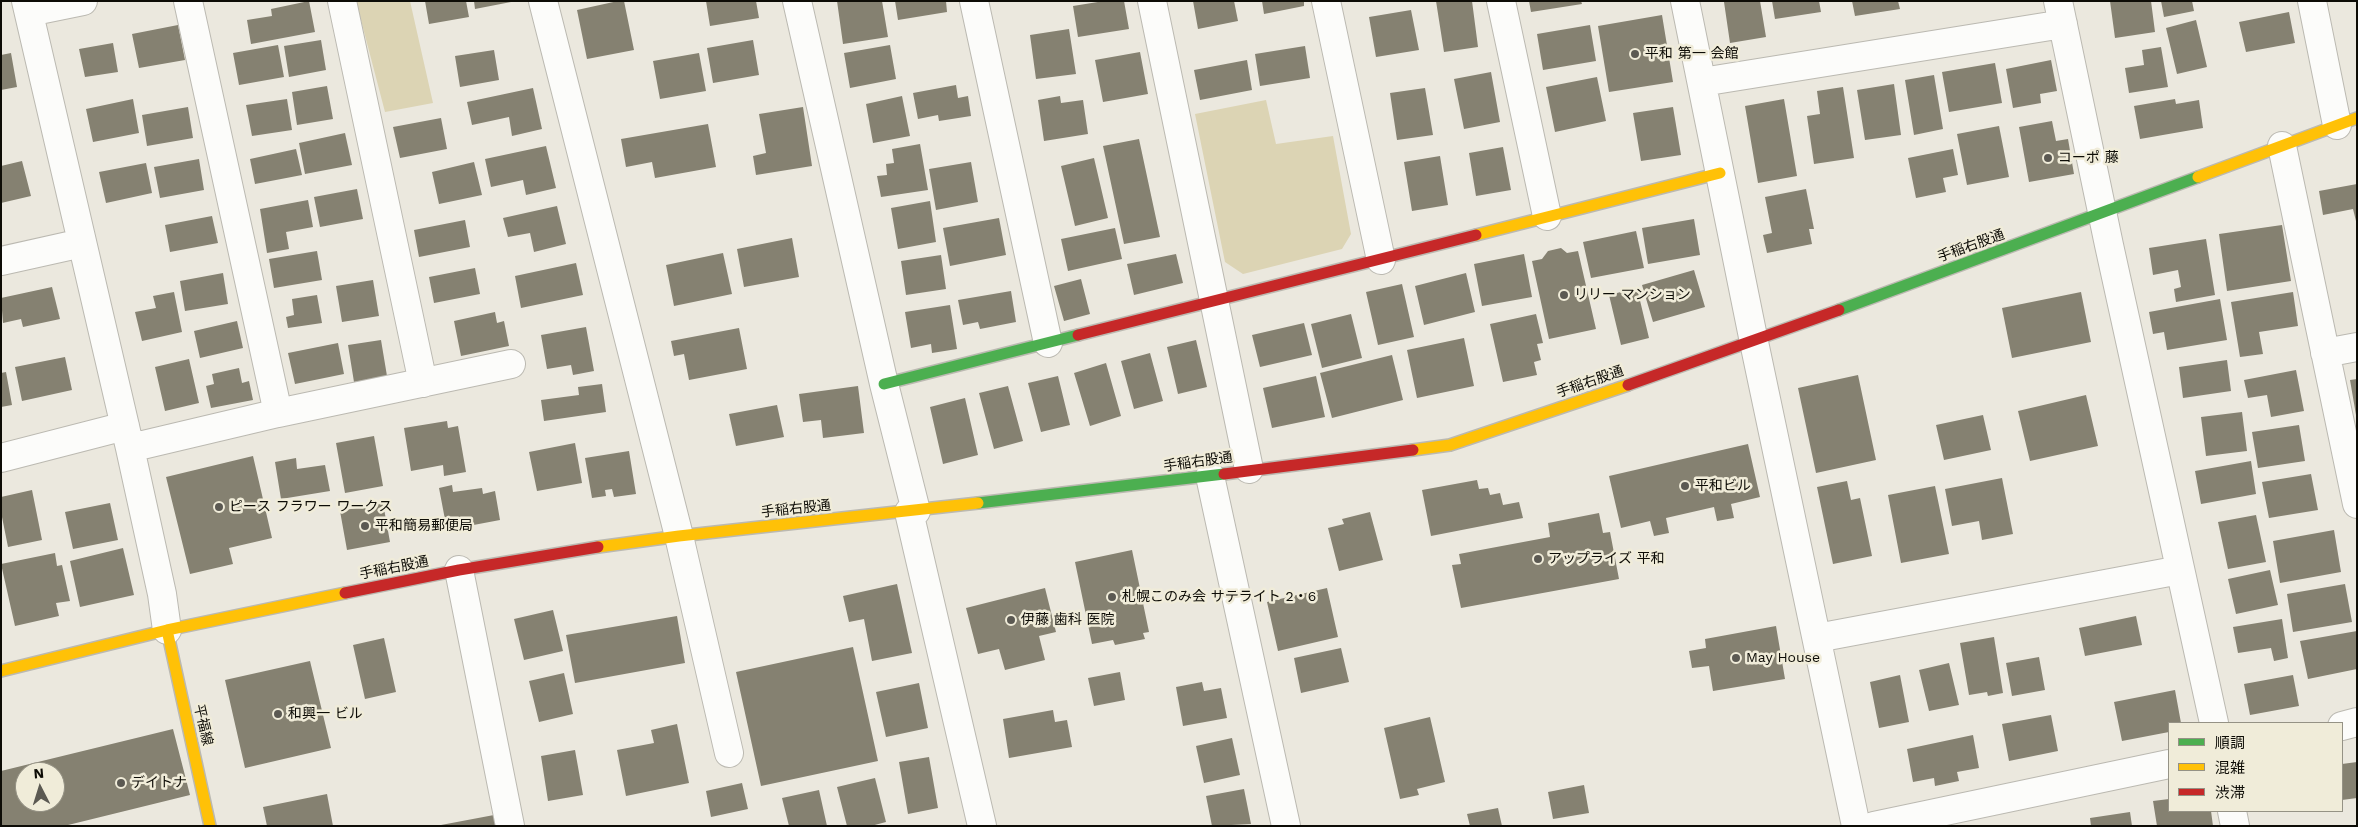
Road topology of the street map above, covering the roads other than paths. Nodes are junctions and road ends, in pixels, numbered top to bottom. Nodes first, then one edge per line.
1 (83, 1) edge
2 (188, 1) edge
3 (342, 1) edge
4 (543, 1) edge
5 (796, 1) edge
6 (974, 1) edge
7 (1152, 1) edge
8 (1326, 1) edge
9 (1501, 1) edge
10 (1685, 1) edge
11 (2312, 1) edge
12 (27, 6) edge
13 (2060, 13) edge
14 (1702, 82) junction
15 (2347, 121) edge
16 (2282, 146) junction
17 (1720, 173) junction
18 (2102, 213) junction
19 (1546, 216) junction
20 (82, 244) junction
21 (1381, 260) junction
22 (1, 261) edge
23 (1214, 301) junction
24 (1754, 342) junction
25 (1048, 343) junction
26 (2357, 347) edge
27 (2325, 353) junction
28 (511, 364) dead end
29 (422, 383) junction
30 (884, 384) junction
31 (278, 413) junction
32 (127, 437) junction
33 (1, 458) edge
34 (1249, 469) junction
35 (1210, 476) junction
36 (2357, 504) edge
37 (912, 511) junction
38 (679, 536) junction
39 (459, 570) junction
40 (2180, 570) junction
41 (167, 630) junction
42 (1817, 638) junction
43 (1, 671) edge
44 (2214, 722) edge
45 (2357, 722) edge
46 (2343, 726) edge
47 (729, 753) dead end
48 (2168, 764) edge
49 (2232, 812) edge
50 (210, 826) edge
51 (510, 826) edge
52 (982, 826) edge
53 (1286, 826) edge
54 (1856, 826) edge
55 (1874, 826) edge
56 (2236, 826) edge

1 - 12 street
2 - 31 street
3 - 29 street
4 - 38 street
5 - 30 street
6 - 25 street
7 - 23 street
8 - 21 street
9 - 19 street
10 - 14 street
11 - 15 street
12 - 20 street
13 - 14 street
13 - 18 street
14 - 17 street
15 - 16 street, 手稲右股通
16 - 18 street, 手稲右股通
16 - 27 street
17 - 19 street
17 - 24 street
18 - 24 street, 手稲右股通
18 - 40 street
19 - 21 street
20 - 22 street
20 - 32 street
21 - 23 street
23 - 25 street
23 - 34 street
24 - 34 street, 手稲右股通
24 - 42 street
25 - 30 street
26 - 27 street
27 - 36 street
28 - 29 street
29 - 31 street
30 - 37 street
31 - 32 street
32 - 33 street
32 - 41 street
34 - 35 street, 手稲右股通
35 - 37 street, 手稲右股通
35 - 53 street
37 - 38 street, 手稲右股通
37 - 52 street
38 - 39 street, 手稲右股通
38 - 47 street
39 - 41 street, 手稲右股通
39 - 51 street
40 - 42 street
40 - 44 street
41 - 43 street, 手稲右股通
41 - 50 street, 平福線
42 - 54 street
45 - 46 street
48 - 55 street
49 - 56 street

